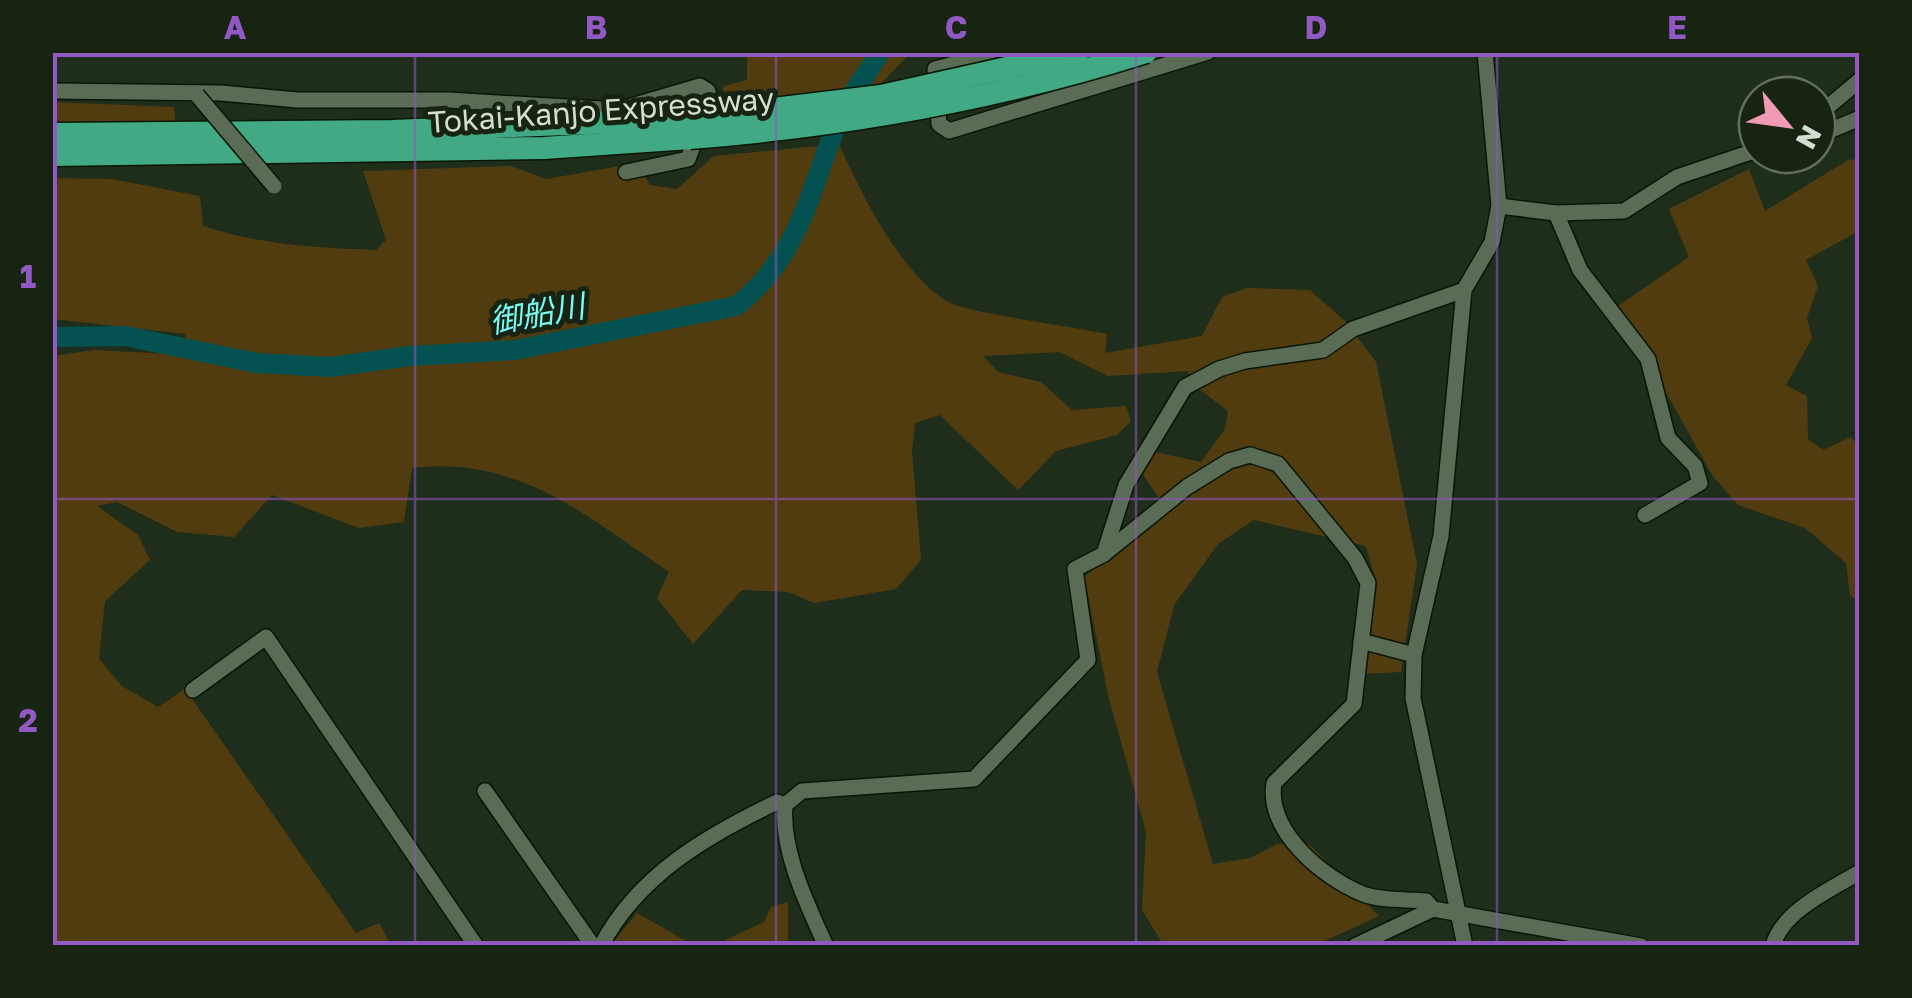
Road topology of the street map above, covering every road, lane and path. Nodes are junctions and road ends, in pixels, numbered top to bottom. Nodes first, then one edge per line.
1 (1000, 52) edge
2 (1078, 52) edge
3 (1118, 52) edge
4 (1146, 52) edge
5 (1208, 52) edge
6 (1484, 52) edge
7 (1860, 80) edge
8 (1122, 82) junction
9 (52, 91) edge
10 (197, 95) junction
11 (1837, 99) edge
12 (689, 129) junction
13 (52, 134) edge
14 (52, 155) edge
15 (1737, 157) edge
16 (626, 172) dead end
17 (274, 186) dead end
18 (1499, 206) junction
19 (1556, 213) junction
20 (1464, 290) junction
21 (1645, 515) dead end
22 (1104, 554) junction
23 (1361, 641) junction
24 (1414, 655) junction
25 (194, 690) dead end
26 (486, 791) dead end
27 (786, 804) junction
28 (1860, 872) edge
29 (1433, 909) junction
30 (1455, 912) junction
31 (476, 946) edge
32 (597, 946) edge
33 (826, 946) edge
34 (1355, 946) edge
35 (1465, 946) edge
36 (1641, 946) edge
37 (1773, 946) edge

1 - 8 street
2 - 12 highway, Tokai-Kanjo Expressway, bridge
3 - 8 street
4 - 12 highway, Tokai-Kanjo Expressway, bridge
5 - 8 street
6 - 18 street
7 - 11 street
9 - 10 street
10 - 16 street
10 - 17 street, bridge
12 - 13 highway, Tokai-Kanjo Expressway
12 - 14 highway, Tokai-Kanjo Expressway
15 - 19 street
18 - 19 street
18 - 20 street
19 - 21 street
20 - 22 street
20 - 24 street
22 - 23 street
22 - 27 street
23 - 24 street
23 - 29 street
24 - 30 street
25 - 31 street
26 - 32 street
27 - 32 street
27 - 33 street
28 - 37 street
29 - 30 street
29 - 34 street
30 - 35 street
30 - 36 street

